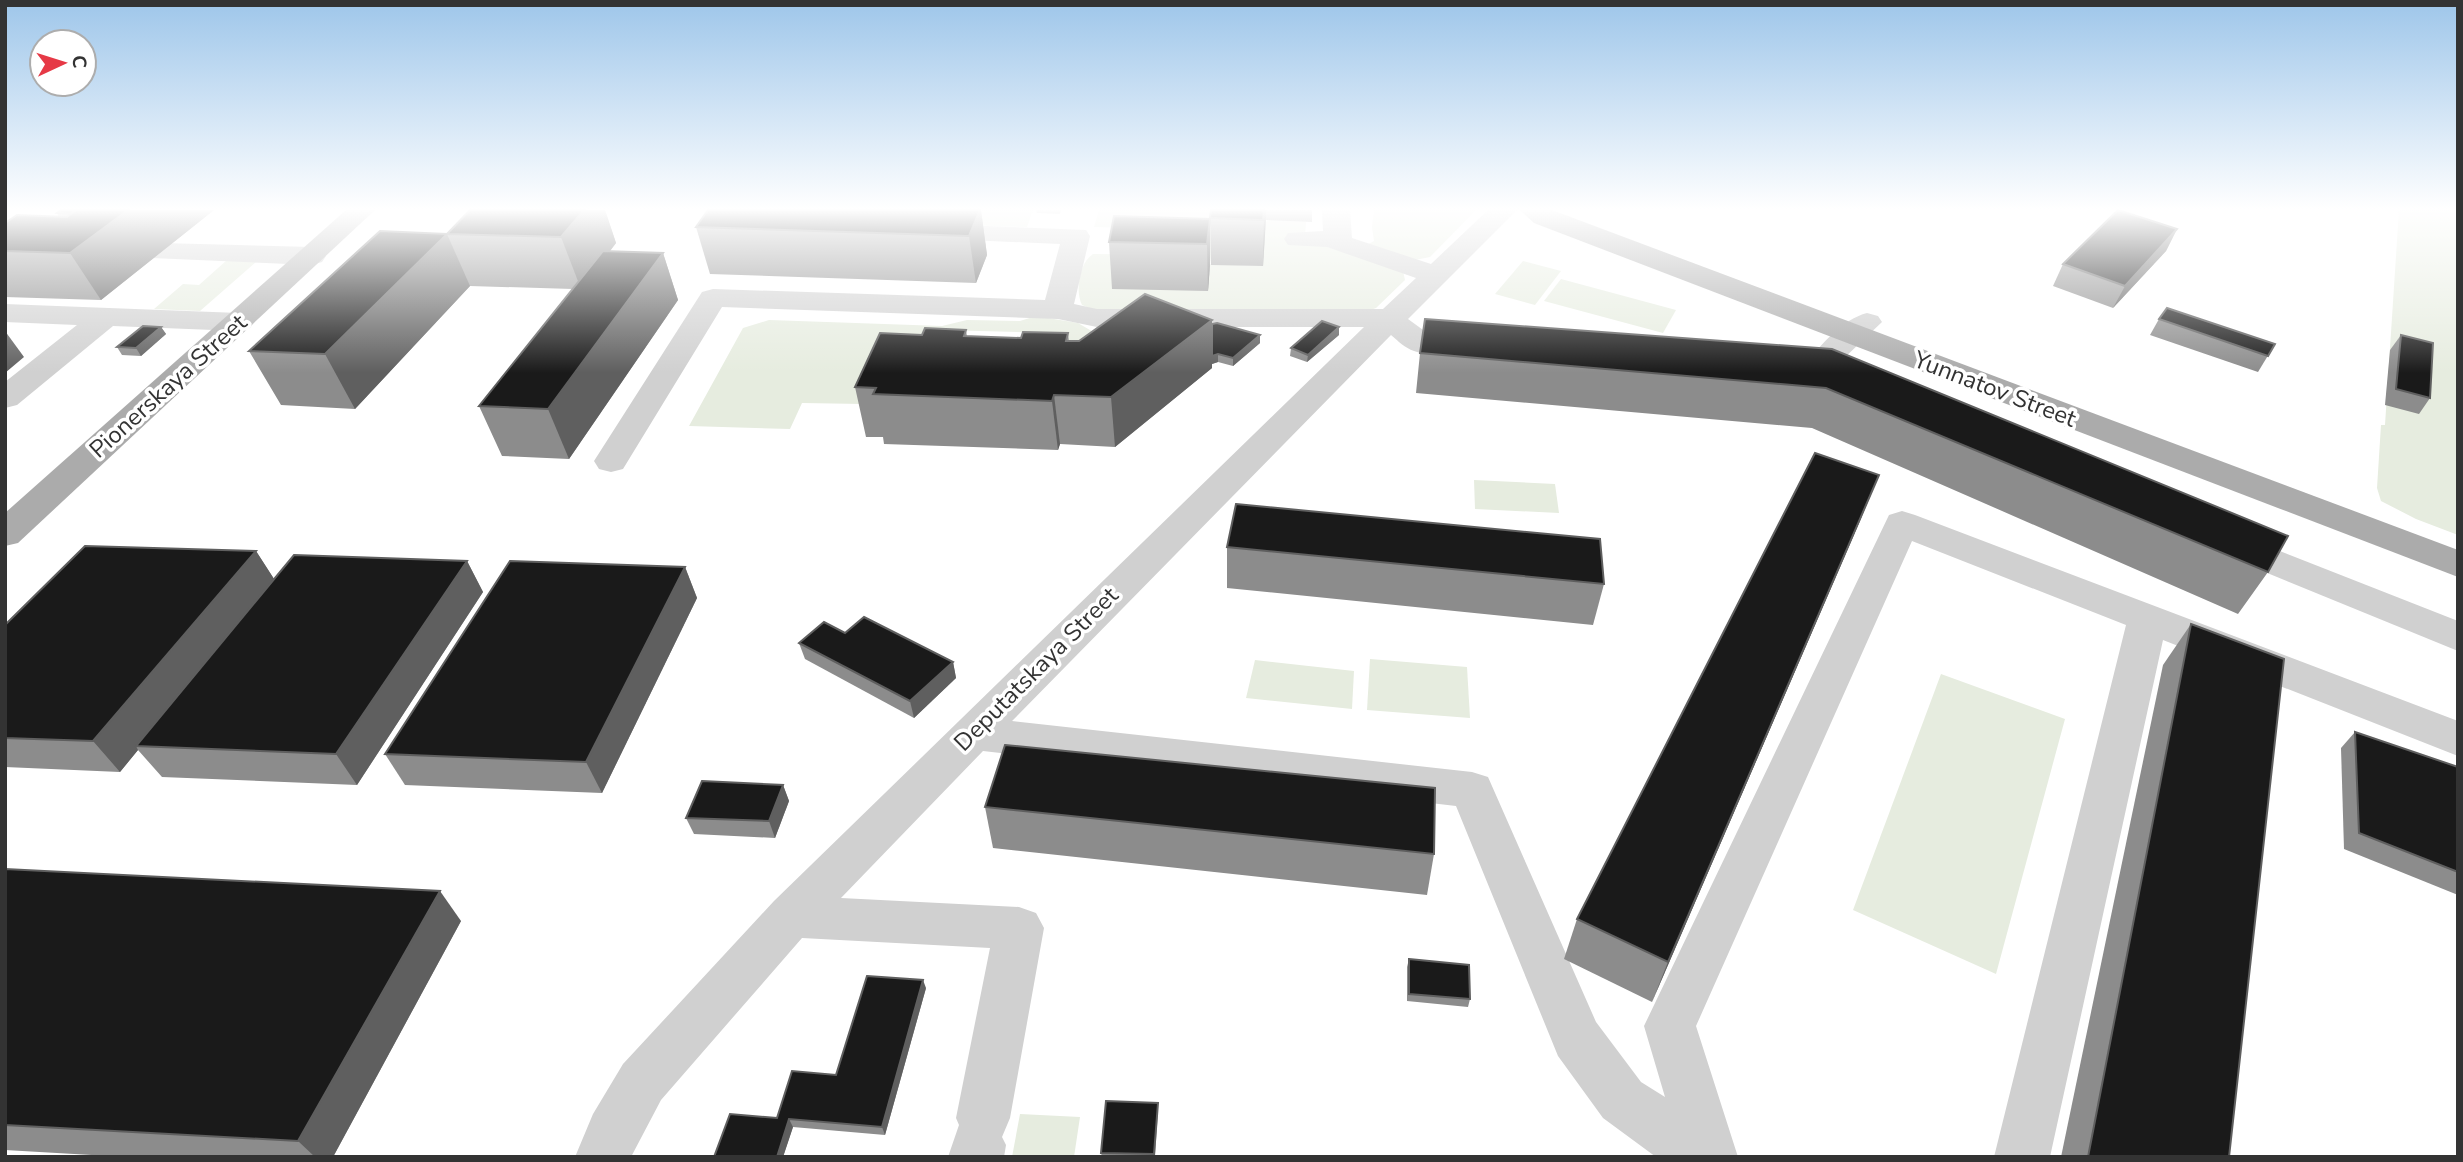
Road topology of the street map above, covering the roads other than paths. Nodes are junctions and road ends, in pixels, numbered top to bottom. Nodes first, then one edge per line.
1 (303, 264) edge
2 (1069, 264) edge
3 (1402, 264) edge
4 (1446, 264) edge
5 (1678, 264) edge
6 (1700, 264) edge
7 (1434, 275) junction
8 (1058, 310) junction
9 (5, 313) edge
10 (108, 315) junction
11 (1388, 318) junction
12 (240, 321) junction
13 (1859, 328) junction
14 (1503, 350) edge
15 (1760, 370) edge
16 (5, 398) edge
17 (611, 461) dead end
18 (1194, 510) junction
19 (1240, 515) edge
20 (2187, 526) edge
21 (5, 534) edge
22 (2458, 541) edge
23 (2458, 565) edge
24 (2148, 618) junction
25 (2458, 636) edge
26 (971, 733) junction
27 (2458, 738) edge
28 (790, 916) junction
29 (979, 1140) edge
30 (603, 1157) edge
31 (1704, 1157) edge
32 (1710, 1157) edge
33 (2022, 1157) edge

1 - 12 main road, Pionerskaya Street
2 - 8 street
3 - 7 street
4 - 7 street, Deputatskaya Street
5 - 13 main road, Yunnatov Street
6 - 13 main road, Yunnatov Street
7 - 11 street, Deputatskaya Street
8 - 11 street
8 - 17 street
9 - 10 street
10 - 12 street
10 - 16 street
11 - 14 street
11 - 18 street, Deputatskaya Street
12 - 21 main road, Pionerskaya Street
13 - 15 street
13 - 22 main road, Yunnatov Street
13 - 23 main road, Yunnatov Street
18 - 19 street
18 - 26 street, Deputatskaya Street
20 - 25 street
24 - 27 street
24 - 32 street
24 - 33 street
26 - 28 street, Deputatskaya Street
26 - 31 street
28 - 29 street
28 - 30 street, Deputatskaya Street

